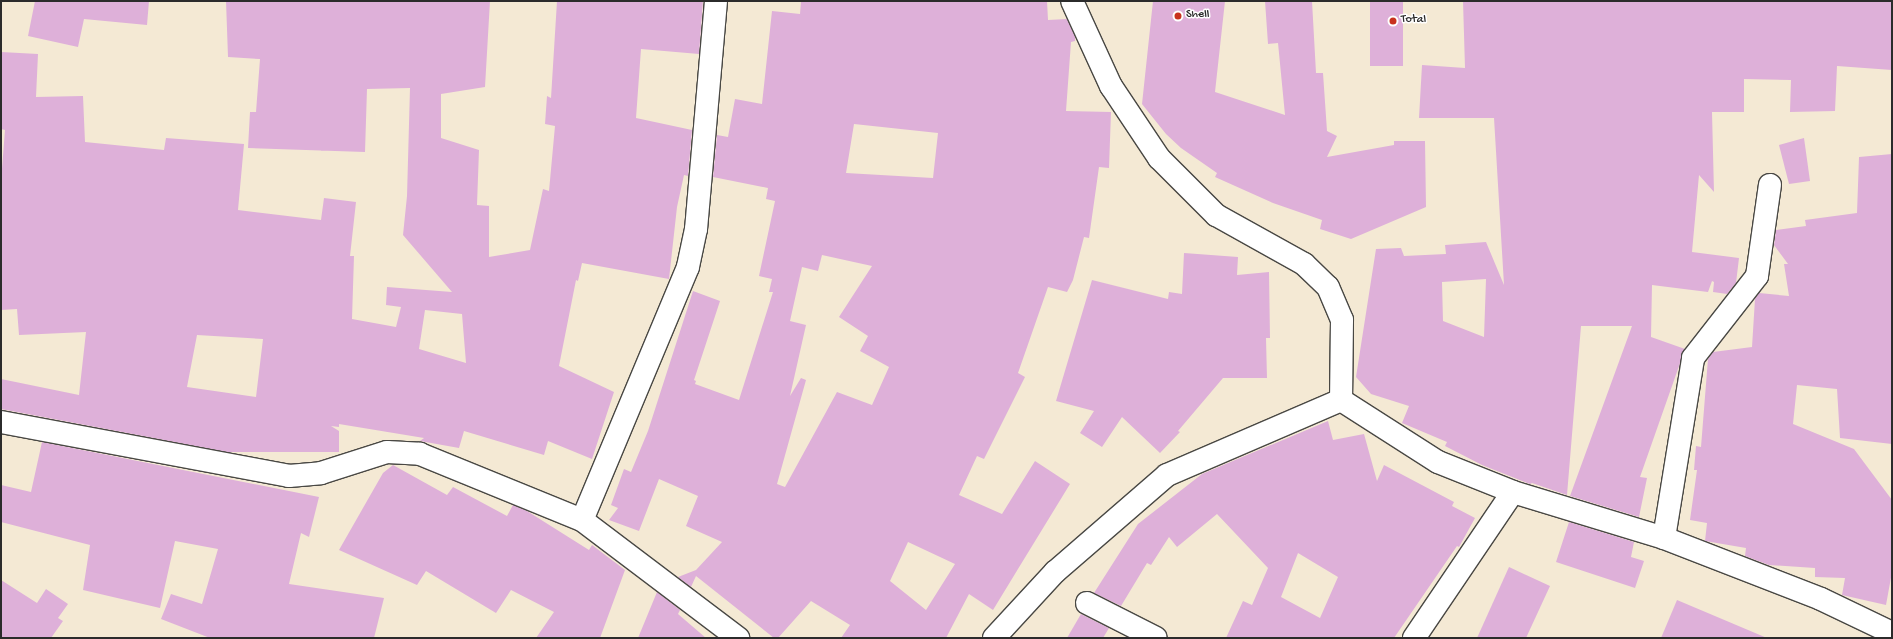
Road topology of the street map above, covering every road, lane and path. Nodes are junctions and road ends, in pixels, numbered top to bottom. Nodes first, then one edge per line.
1 (716, 1) edge
2 (1072, 1) edge
3 (1770, 185) dead end
4 (1341, 400) junction
5 (1, 422) edge
6 (1513, 492) junction
7 (582, 520) junction
8 (1664, 538) junction
9 (1087, 603) dead end
10 (1892, 633) edge
11 (738, 638) edge
12 (994, 638) edge
13 (1156, 638) edge
14 (1414, 638) edge

1 - 7 street
2 - 4 street
3 - 8 street
4 - 6 street
4 - 12 street
5 - 7 street
6 - 8 street
6 - 14 street
7 - 11 street
8 - 10 street
9 - 13 street

